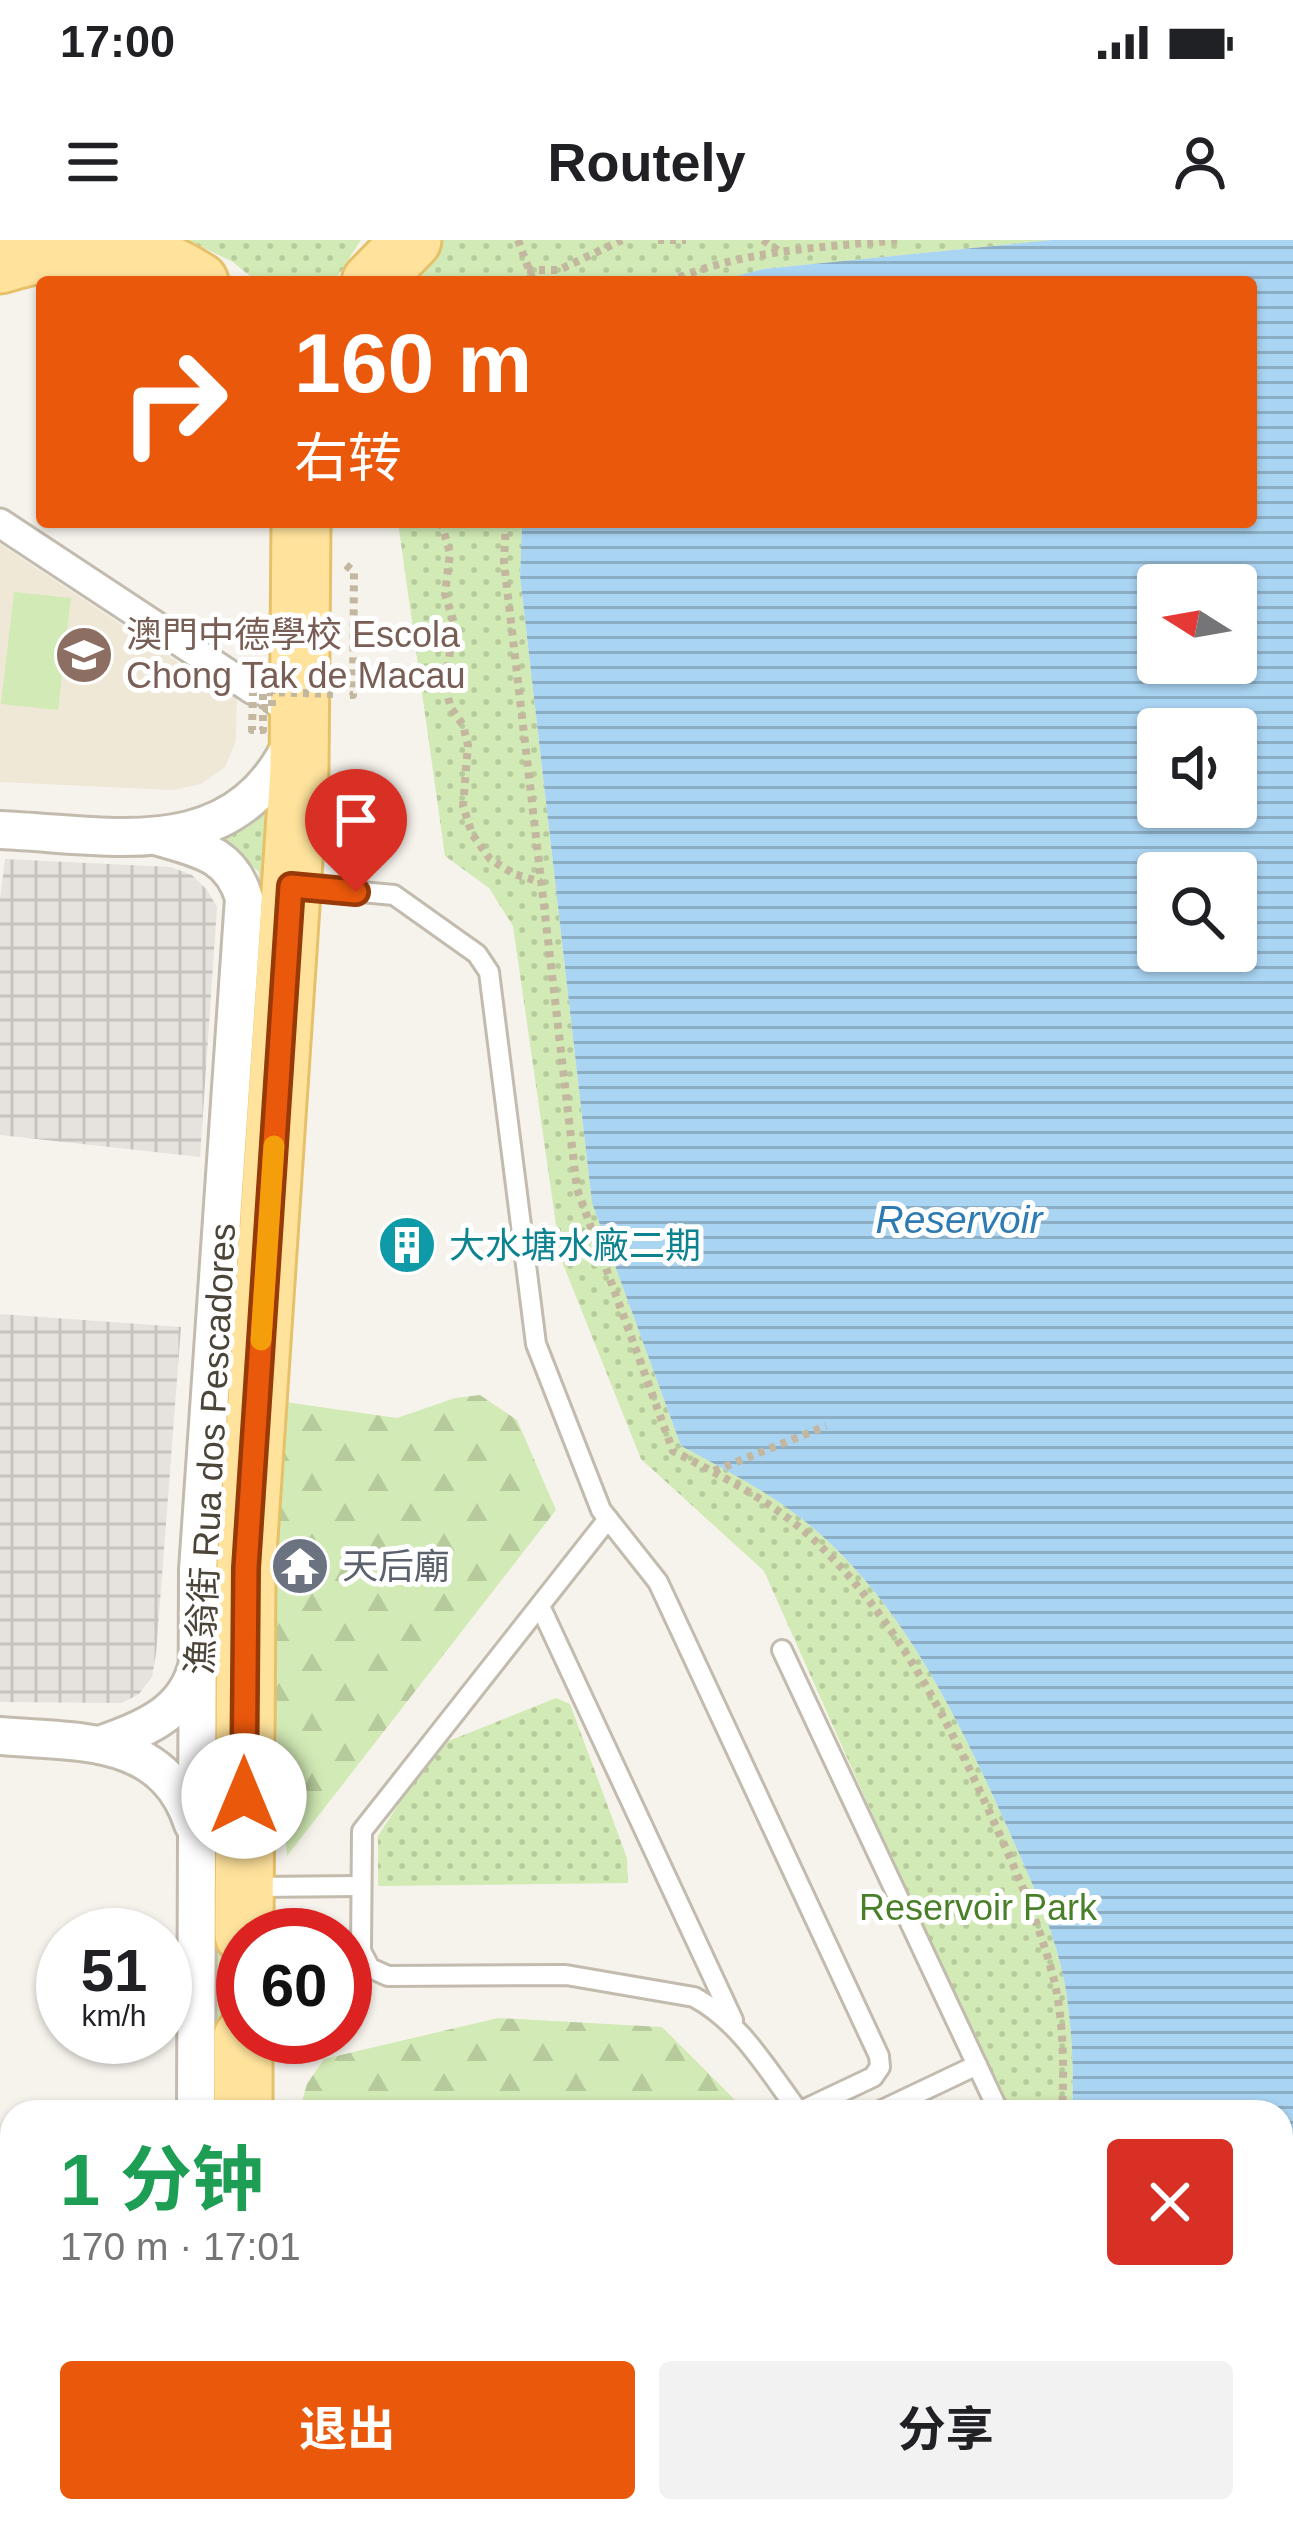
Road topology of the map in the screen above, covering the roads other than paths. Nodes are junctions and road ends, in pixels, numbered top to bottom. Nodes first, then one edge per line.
1 (412, 240) edge
2 (42, 251) edge
3 (187, 276) edge
4 (377, 276) edge
5 (0, 523) edge
6 (300, 528) edge
7 (285, 699) junction
8 (0, 830) edge
9 (159, 837) junction
10 (291, 886) junction
11 (608, 1519) junction
12 (539, 1606) junction
13 (782, 1650) dead end
14 (198, 1654) junction
15 (0, 1736) edge
16 (100, 1744) junction
17 (197, 1851) junction
18 (360, 1886) junction
19 (244, 1908) edge
20 (258, 1908) edge
21 (702, 1954) junction
22 (668, 1993) junction
23 (740, 2035) junction
24 (243, 2064) edge
25 (977, 2065) junction
26 (196, 2100) edge
27 (243, 2100) edge
28 (790, 2100) edge
29 (824, 2100) edge
30 (903, 2100) edge
31 (993, 2100) edge

1 - 4 main road
2 - 3 main road
5 - 7 street
6 - 7 main road, 漁翁街 Rua dos Pescadores
7 - 9 street
7 - 10 main road, 漁翁街 Rua dos Pescadores
8 - 9 street
9 - 14 street, 漁翁街 Rua dos Pescadores
10 - 11 lane
10 - 19 main road, 漁翁街 Rua dos Pescadores
11 - 12 lane
11 - 29 lane
12 - 18 lane
12 - 21 lane
13 - 25 lane
14 - 16 street
14 - 17 street, 漁翁街 Rua dos Pescadores
15 - 16 street
16 - 17 street
17 - 26 street, 漁翁街 Rua dos Pescadores
18 - 20 lane
18 - 22 lane
21 - 22 lane
21 - 23 lane
22 - 23 lane
23 - 28 lane
24 - 27 main road
25 - 30 lane
25 - 31 lane

